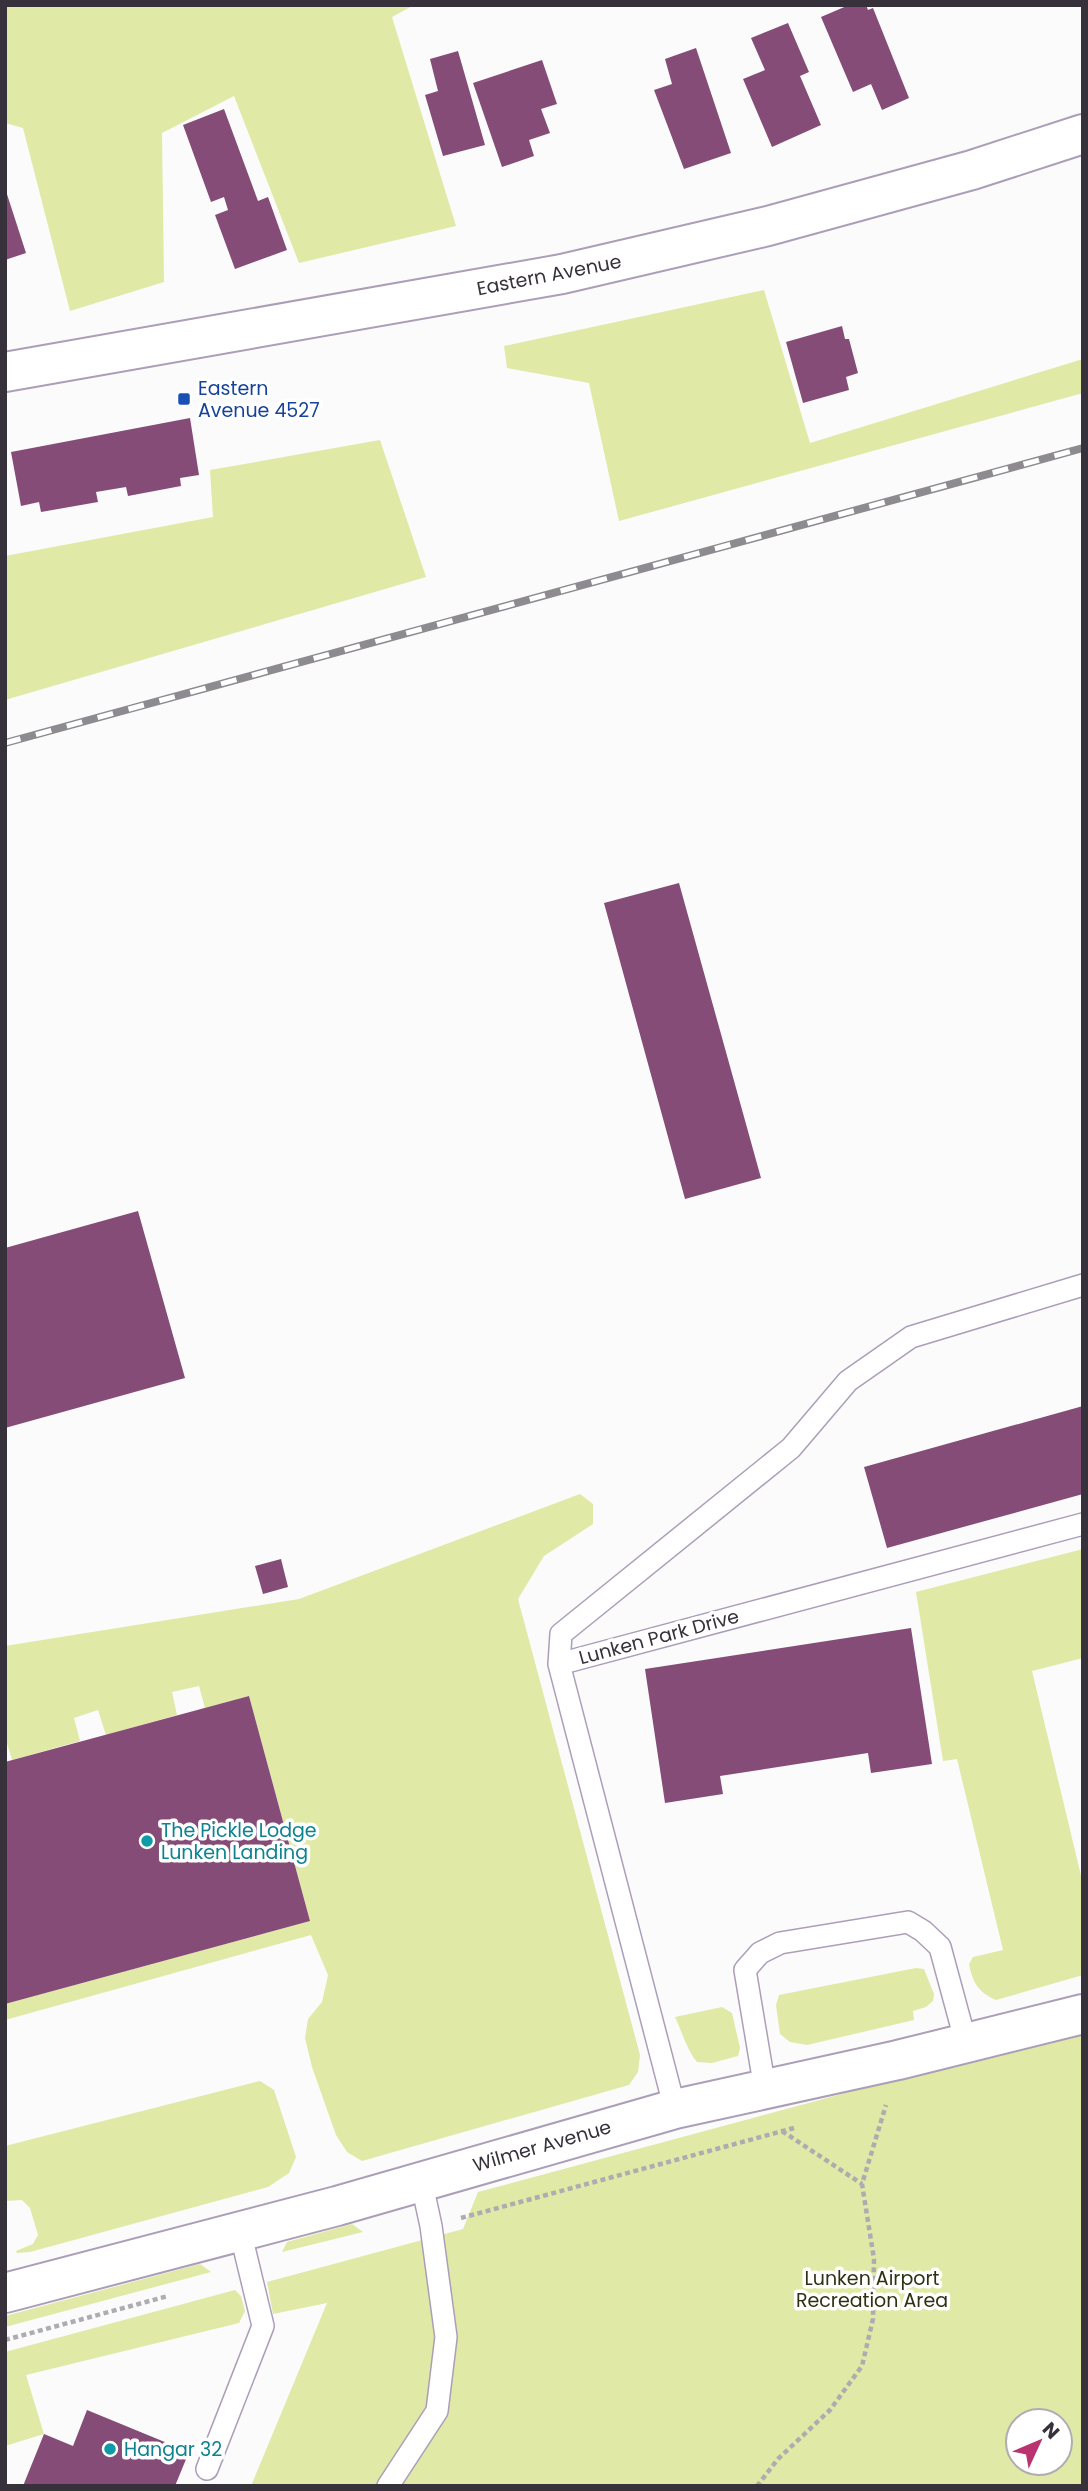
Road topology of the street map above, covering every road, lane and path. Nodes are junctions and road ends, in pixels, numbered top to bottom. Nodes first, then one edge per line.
1 (1083, 134) edge
2 (5, 372) edge
3 (1083, 1284) edge
4 (1083, 1524) edge
5 (559, 1664) junction
6 (1083, 2014) edge
7 (965, 2043) junction
8 (765, 2089) junction
9 (886, 2105) dead end
10 (675, 2109) junction
11 (782, 2131) dead end
12 (421, 2180) junction
13 (862, 2184) junction
14 (240, 2231) junction
15 (5, 2293) edge
16 (207, 2469) dead end
17 (388, 2486) edge
18 (757, 2486) edge

1 - 2 street, Eastern Avenue
3 - 5 lane
4 - 5 lane, Lunken Park Drive
5 - 10 lane, Lunken Park Drive
6 - 7 street, Wilmer Avenue
7 - 8 street, Wilmer Avenue
7 - 8 lane
8 - 10 street, Wilmer Avenue
9 - 13 path
10 - 12 street, Wilmer Avenue
11 - 13 path
12 - 14 street, Wilmer Avenue
12 - 17 lane
13 - 18 path
14 - 15 street, Wilmer Avenue
14 - 16 lane

